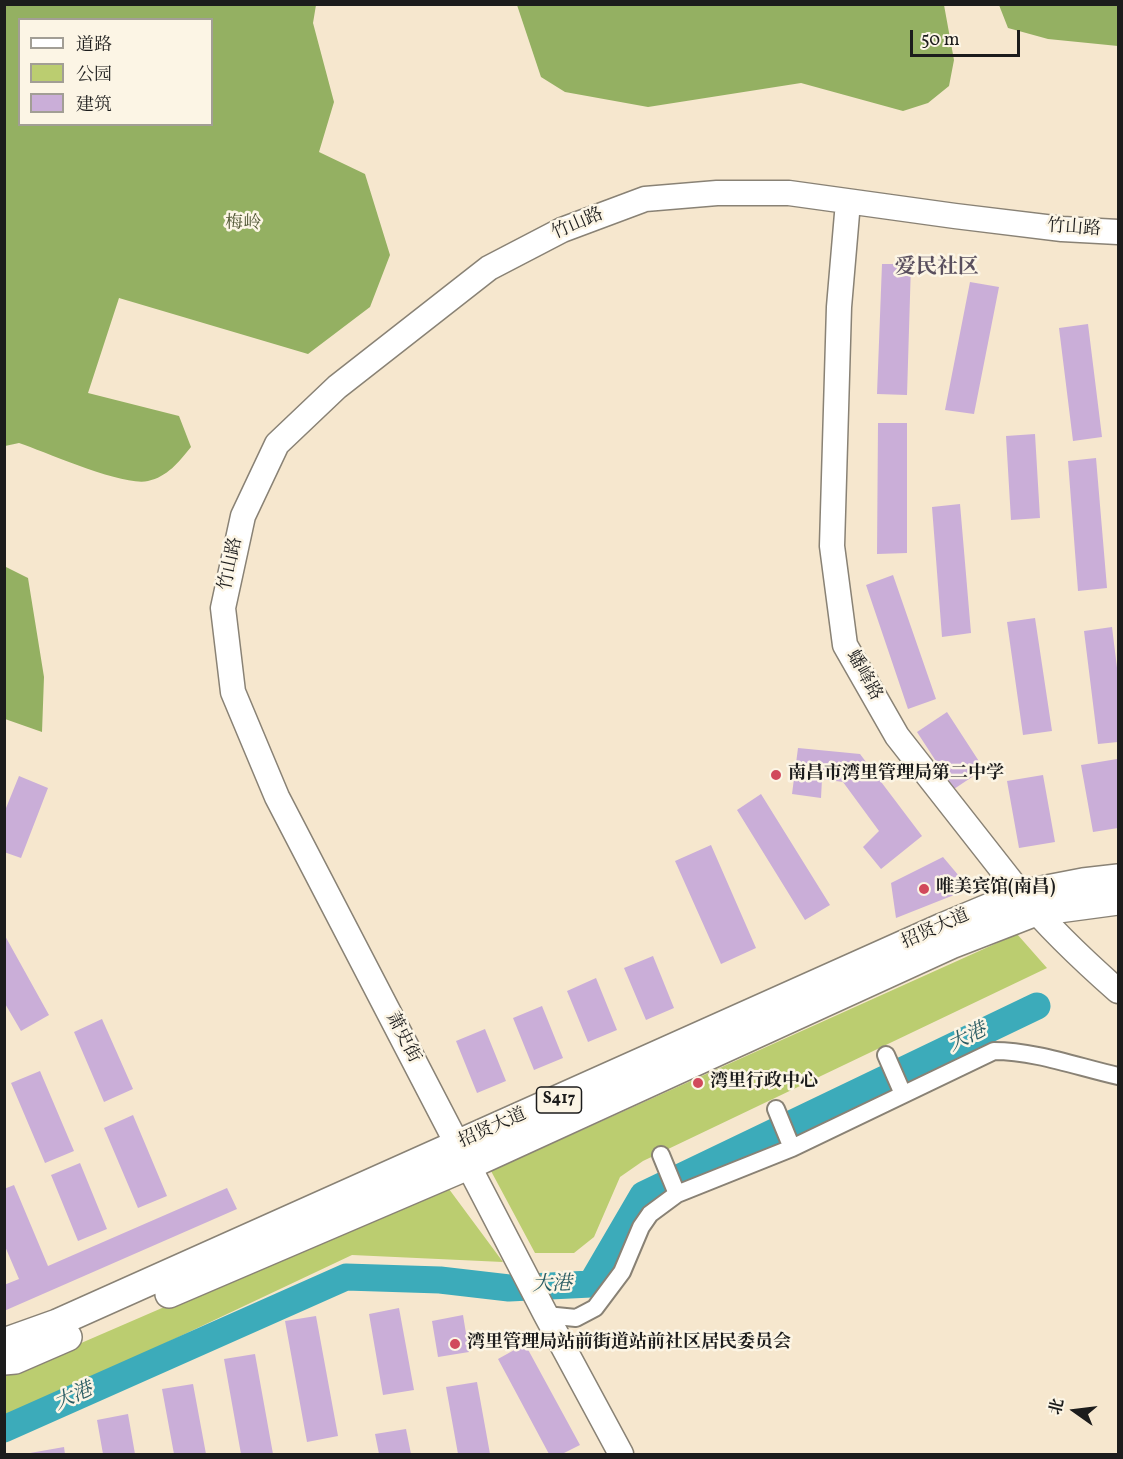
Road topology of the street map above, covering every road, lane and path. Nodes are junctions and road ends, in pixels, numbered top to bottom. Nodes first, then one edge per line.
1 (848, 201) junction
2 (1119, 232) edge
3 (223, 608) joint
4 (1119, 878) edge
5 (1119, 902) edge
6 (1028, 903) junction
7 (1119, 991) edge
8 (886, 1055) dead end
9 (1119, 1076) edge
10 (903, 1094) junction
11 (776, 1109) dead end
12 (792, 1148) junction
13 (661, 1155) dead end
14 (463, 1156) junction
15 (678, 1194) junction
16 (546, 1314) junction
17 (4, 1342) edge
18 (4, 1361) edge
19 (621, 1455) edge

1 - 2 street, 竹山路
1 - 3 street, 竹山路
1 - 6 street, 蟠峰路
3 - 14 street, 萧史街
4 - 6 main road, 招贤大道 / S417
5 - 6 main road, 招贤大道 / S417
6 - 7 street, 蟠峰路
6 - 14 main road, 招贤大道 / S417
8 - 10 street
9 - 10 street
10 - 12 street
11 - 12 street
12 - 15 street
13 - 15 street
14 - 16 street, 萧史街
14 - 17 main road, 招贤大道 / S417
14 - 18 main road, 招贤大道 / S417
15 - 16 street
16 - 19 street, 萧史街

